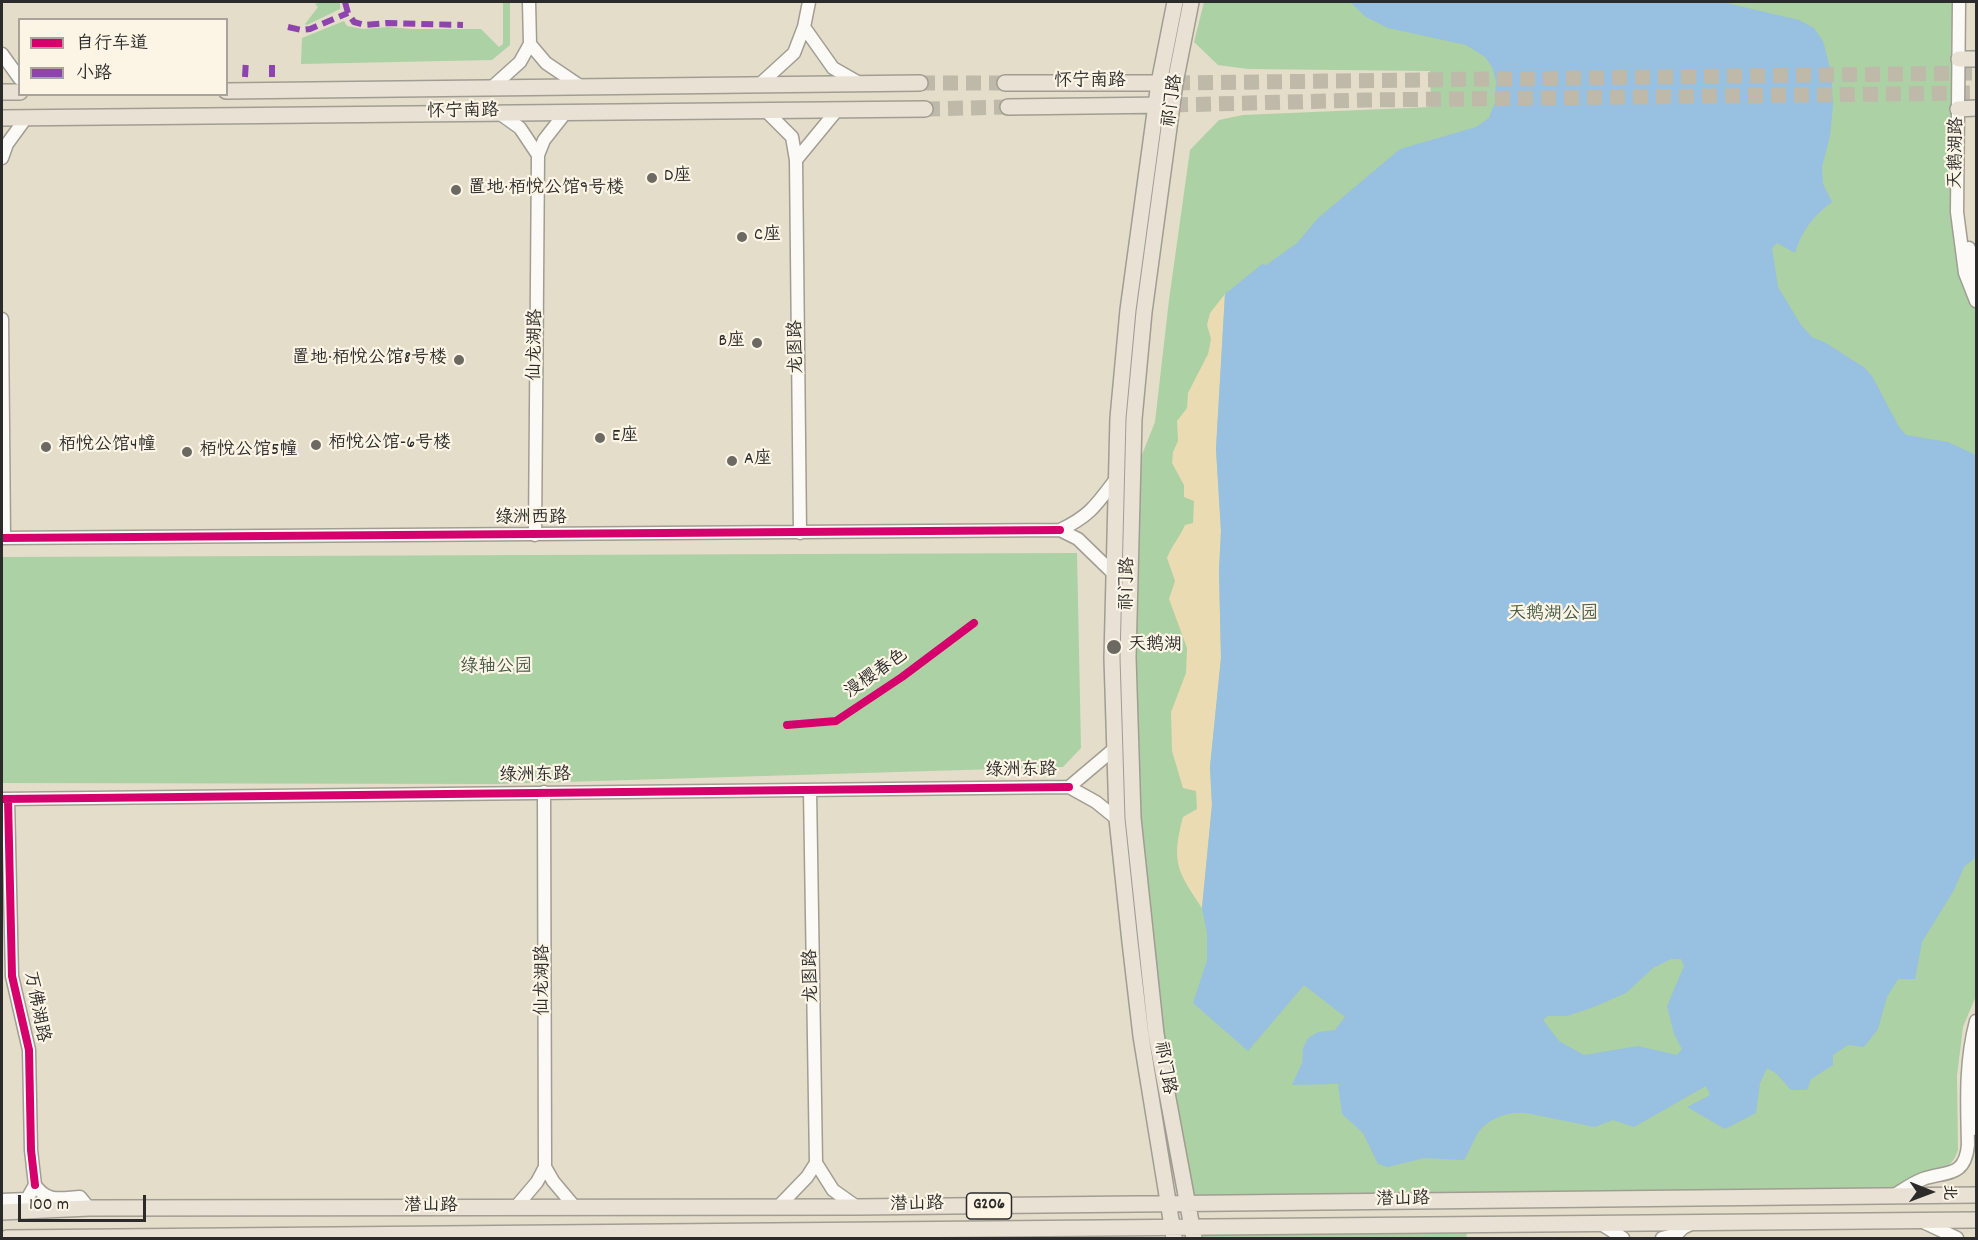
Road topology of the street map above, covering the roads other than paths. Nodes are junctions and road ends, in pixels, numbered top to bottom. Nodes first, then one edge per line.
1 (529, 2) edge
2 (809, 2) edge
3 (1175, 2) edge
4 (1191, 2) edge
5 (1959, 2) edge
6 (1964, 2) edge
7 (804, 27) junction
8 (530, 44) junction
9 (2, 54) edge
10 (1967, 59) edge
11 (18, 76) edge
12 (1005, 83) tunnel mouth
13 (1159, 83) junction
14 (1175, 83) junction
15 (920, 84) tunnel mouth
16 (759, 85) junction
17 (862, 85) junction
18 (584, 88) junction
19 (490, 89) junction
20 (228, 91) edge
21 (2, 92) edge
22 (18, 92) edge
23 (1165, 105) junction
24 (1008, 107) tunnel mouth
25 (838, 109) junction
26 (925, 109) tunnel mouth
27 (1966, 109) edge
28 (765, 110) junction
29 (500, 112) junction
30 (566, 112) junction
31 (2, 118) edge
32 (26, 118) junction
33 (538, 155) junction
34 (2, 158) edge
35 (796, 160) junction
36 (1977, 279) edge
37 (1977, 301) edge
38 (2, 319) edge
39 (1116, 479) junction
40 (1060, 530) junction
41 (800, 533) junction
42 (535, 535) junction
43 (3, 538) edge
44 (1114, 574) junction
45 (1114, 749) junction
46 (1069, 787) junction
47 (810, 790) junction
48 (544, 792) junction
49 (5, 799) edge
50 (1117, 819) junction
51 (1977, 1021) edge
52 (1977, 1068) edge
53 (1977, 1129) edge
54 (816, 1163) junction
55 (545, 1167) junction
56 (35, 1185) junction
57 (1977, 1195) edge
58 (1893, 1196) junction
59 (2, 1200) edge
60 (1169, 1204) junction
61 (1187, 1204) junction
62 (574, 1206) junction
63 (778, 1207) junction
64 (857, 1207) junction
65 (515, 1208) junction
66 (89, 1209) junction
67 (2, 1212) edge
68 (1977, 1220) edge
69 (1922, 1221) junction
70 (1695, 1223) junction
71 (1601, 1224) junction
72 (1173, 1233) edge
73 (1193, 1233) edge
74 (845, 1235) edge
75 (352, 1236) edge
76 (454, 1236) edge
77 (786, 1236) edge
78 (57, 1238) edge
79 (112, 1238) edge
80 (189, 1238) edge
81 (7, 1239) edge
82 (1623, 1239) edge
83 (1662, 1239) edge
84 (1957, 1239) edge

1 - 8 street
2 - 7 street
3 - 13 main road, 祁门路
4 - 14 main road, 祁门路
5 - 10 street, 天鹅湖路
6 - 10 street, 天鹅湖路
7 - 16 street
7 - 17 street
8 - 18 street
8 - 19 street
9 - 11 street
10 - 27 street, 天鹅湖路
12 - 13 main road, 怀宁南路
13 - 14 main road, 怀宁南路
13 - 23 main road, 祁门路
14 - 23 main road, 祁门路
15 - 17 main road, 怀宁南路
16 - 17 main road, 怀宁南路
16 - 18 main road, 怀宁南路
18 - 19 main road, 怀宁南路
19 - 20 main road, 怀宁南路
21 - 22 main road
23 - 24 main road, 怀宁南路
23 - 39 main road, 祁门路
23 - 61 main road, 祁门路
25 - 26 main road, 怀宁南路
25 - 28 main road, 怀宁南路
25 - 35 street
27 - 36 street, 天鹅湖路
27 - 37 street, 天鹅湖路
28 - 30 main road, 怀宁南路
28 - 35 street, 龙图路
29 - 30 main road, 怀宁南路
29 - 32 main road, 怀宁南路
29 - 33 street
30 - 33 street
31 - 32 main road, 怀宁南路
32 - 34 street
33 - 42 street, 仙龙湖路
35 - 41 street, 龙图路
38 - 43 street
39 - 40 street
39 - 44 main road, 祁门路
40 - 41 street, 绿洲西路
40 - 44 street
41 - 42 street, 绿洲西路
42 - 43 street, 绿洲西路
44 - 45 main road, 祁门路
45 - 46 street
45 - 50 main road, 祁门路
46 - 47 street, 绿洲东路
46 - 50 street
47 - 48 street, 绿洲东路
47 - 54 street, 龙图路
48 - 49 street, 绿洲东路
48 - 55 street, 仙龙湖路
49 - 56 street, 万佛湖路
50 - 60 main road, 祁门路
51 - 58 street
52 - 53 street
54 - 63 street
54 - 64 street
55 - 62 street
55 - 65 street
56 - 59 street
56 - 66 street
57 - 58 main road, 潜山路 / G206
58 - 61 main road, 潜山路 / G206
60 - 61 main road, 潜山路 / G206
60 - 64 main road, 潜山路 / G206
60 - 72 main road, 祁门路
61 - 73 main road, 祁门路
62 - 63 main road, 潜山路 / G206
62 - 65 main road, 潜山路 / G206
63 - 64 main road, 潜山路 / G206
65 - 66 main road, 潜山路 / G206
66 - 67 main road, 潜山路 / G206
68 - 69 main road, 潜山路 / G206
69 - 70 main road, 潜山路 / G206
69 - 84 street
70 - 71 main road, 潜山路 / G206
70 - 83 street
71 - 73 main road, 潜山路 / G206
71 - 82 street
72 - 73 main road, 潜山路 / G206
72 - 74 main road, 潜山路 / G206
74 - 77 main road, 潜山路 / G206
75 - 76 main road, 潜山路 / G206
75 - 80 main road, 潜山路 / G206
76 - 77 main road, 潜山路 / G206
78 - 79 main road, 潜山路 / G206
78 - 81 main road, 潜山路 / G206
79 - 80 main road, 潜山路 / G206

